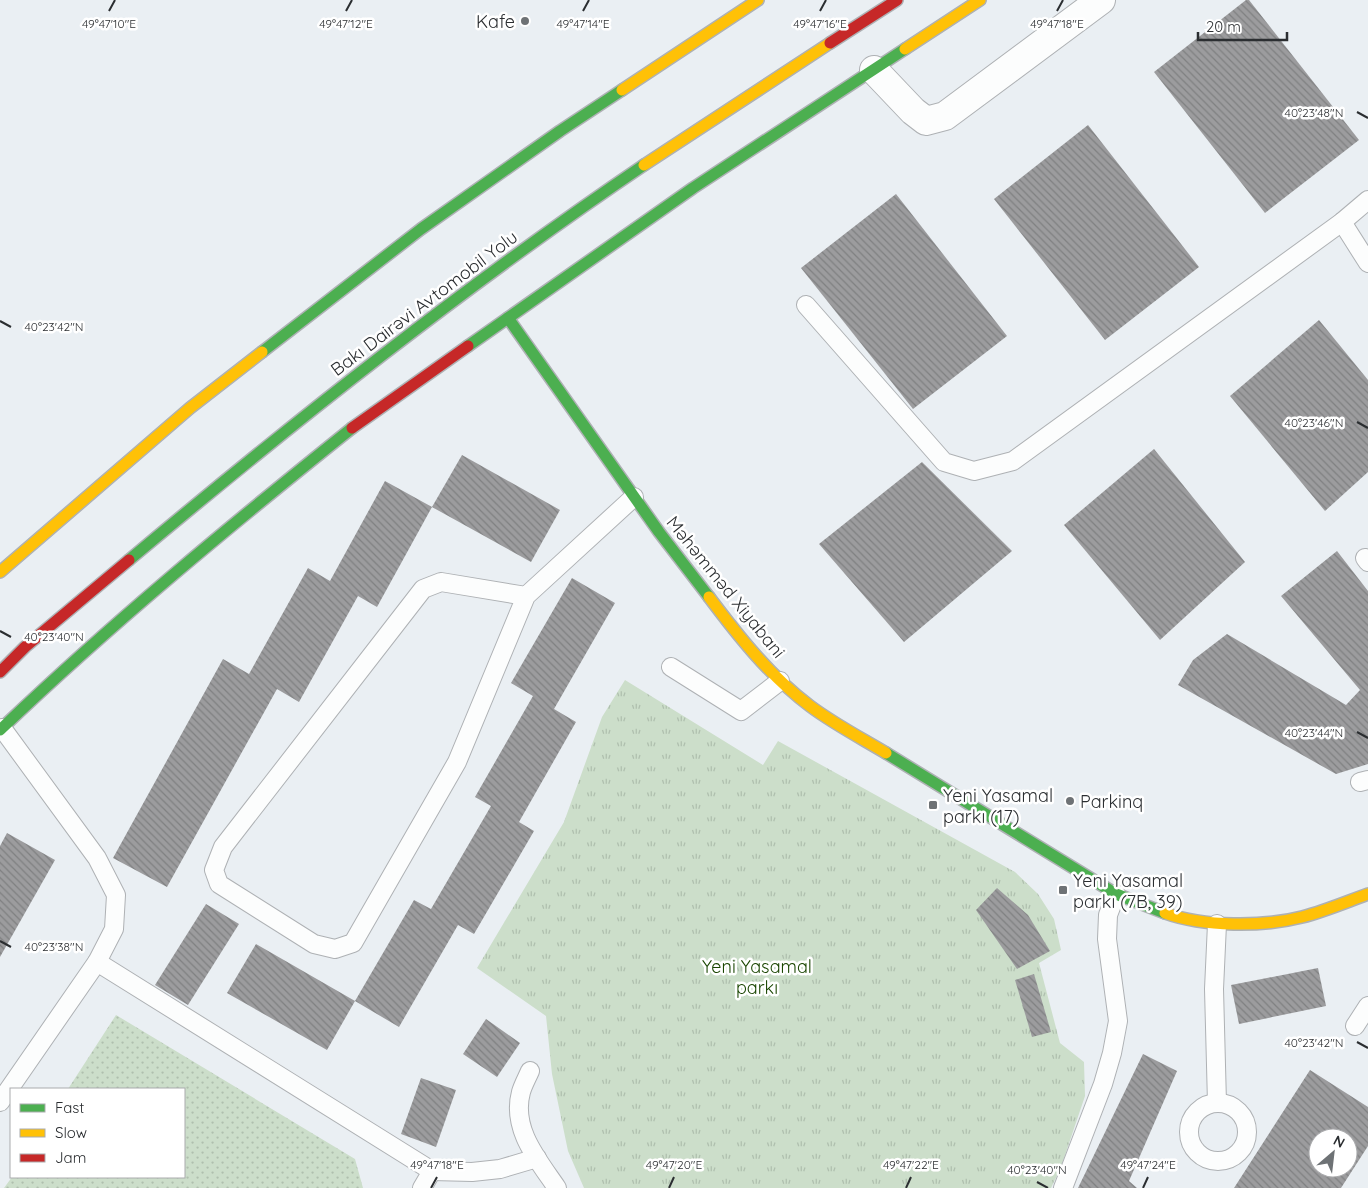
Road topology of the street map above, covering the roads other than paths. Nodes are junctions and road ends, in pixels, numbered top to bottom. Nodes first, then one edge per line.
1 (758, 0) edge
2 (897, 0) edge
3 (980, 0) edge
4 (1101, 0) edge
5 (874, 70) junction
6 (1368, 200) edge
7 (1342, 222) junction
8 (1368, 263) edge
9 (806, 305) dead end
10 (508, 318) junction
11 (634, 497) junction
12 (0, 572) edge
13 (526, 596) junction
14 (671, 668) dead end
15 (0, 672) edge
16 (780, 681) junction
17 (1, 729) edge
18 (1116, 894) junction
19 (1368, 894) edge
20 (1217, 924) junction
21 (98, 962) junction
22 (1368, 1006) edge
23 (1355, 1026) dead end
24 (530, 1071) dead end
25 (0, 1102) edge
26 (1216, 1103) dead end
27 (537, 1158) junction
28 (432, 1171) junction
29 (422, 1188) edge
30 (557, 1188) edge
31 (1063, 1188) edge

1 - 12 main road
2 - 15 main road, Bakı Dairəvi Avtomobil Yolu
3 - 5 main road
4 - 5 street
5 - 10 main road
6 - 7 lane
7 - 8 lane
7 - 9 lane
10 - 11 main road, Məhəmməd Xiyabani
10 - 17 main road
11 - 13 lane
11 - 16 main road, Məhəmməd Xiyabani
13 - 13 lane
14 - 16 lane
16 - 18 main road, Məhəmməd Xiyabani
17 - 21 lane
18 - 20 main road, Məhəmməd Xiyabani
18 - 31 lane
19 - 20 main road, Məhəmməd Xiyabani
20 - 26 lane
21 - 25 lane
21 - 28 lane
22 - 23 lane
24 - 27 lane
27 - 28 lane
27 - 30 lane
28 - 29 lane

